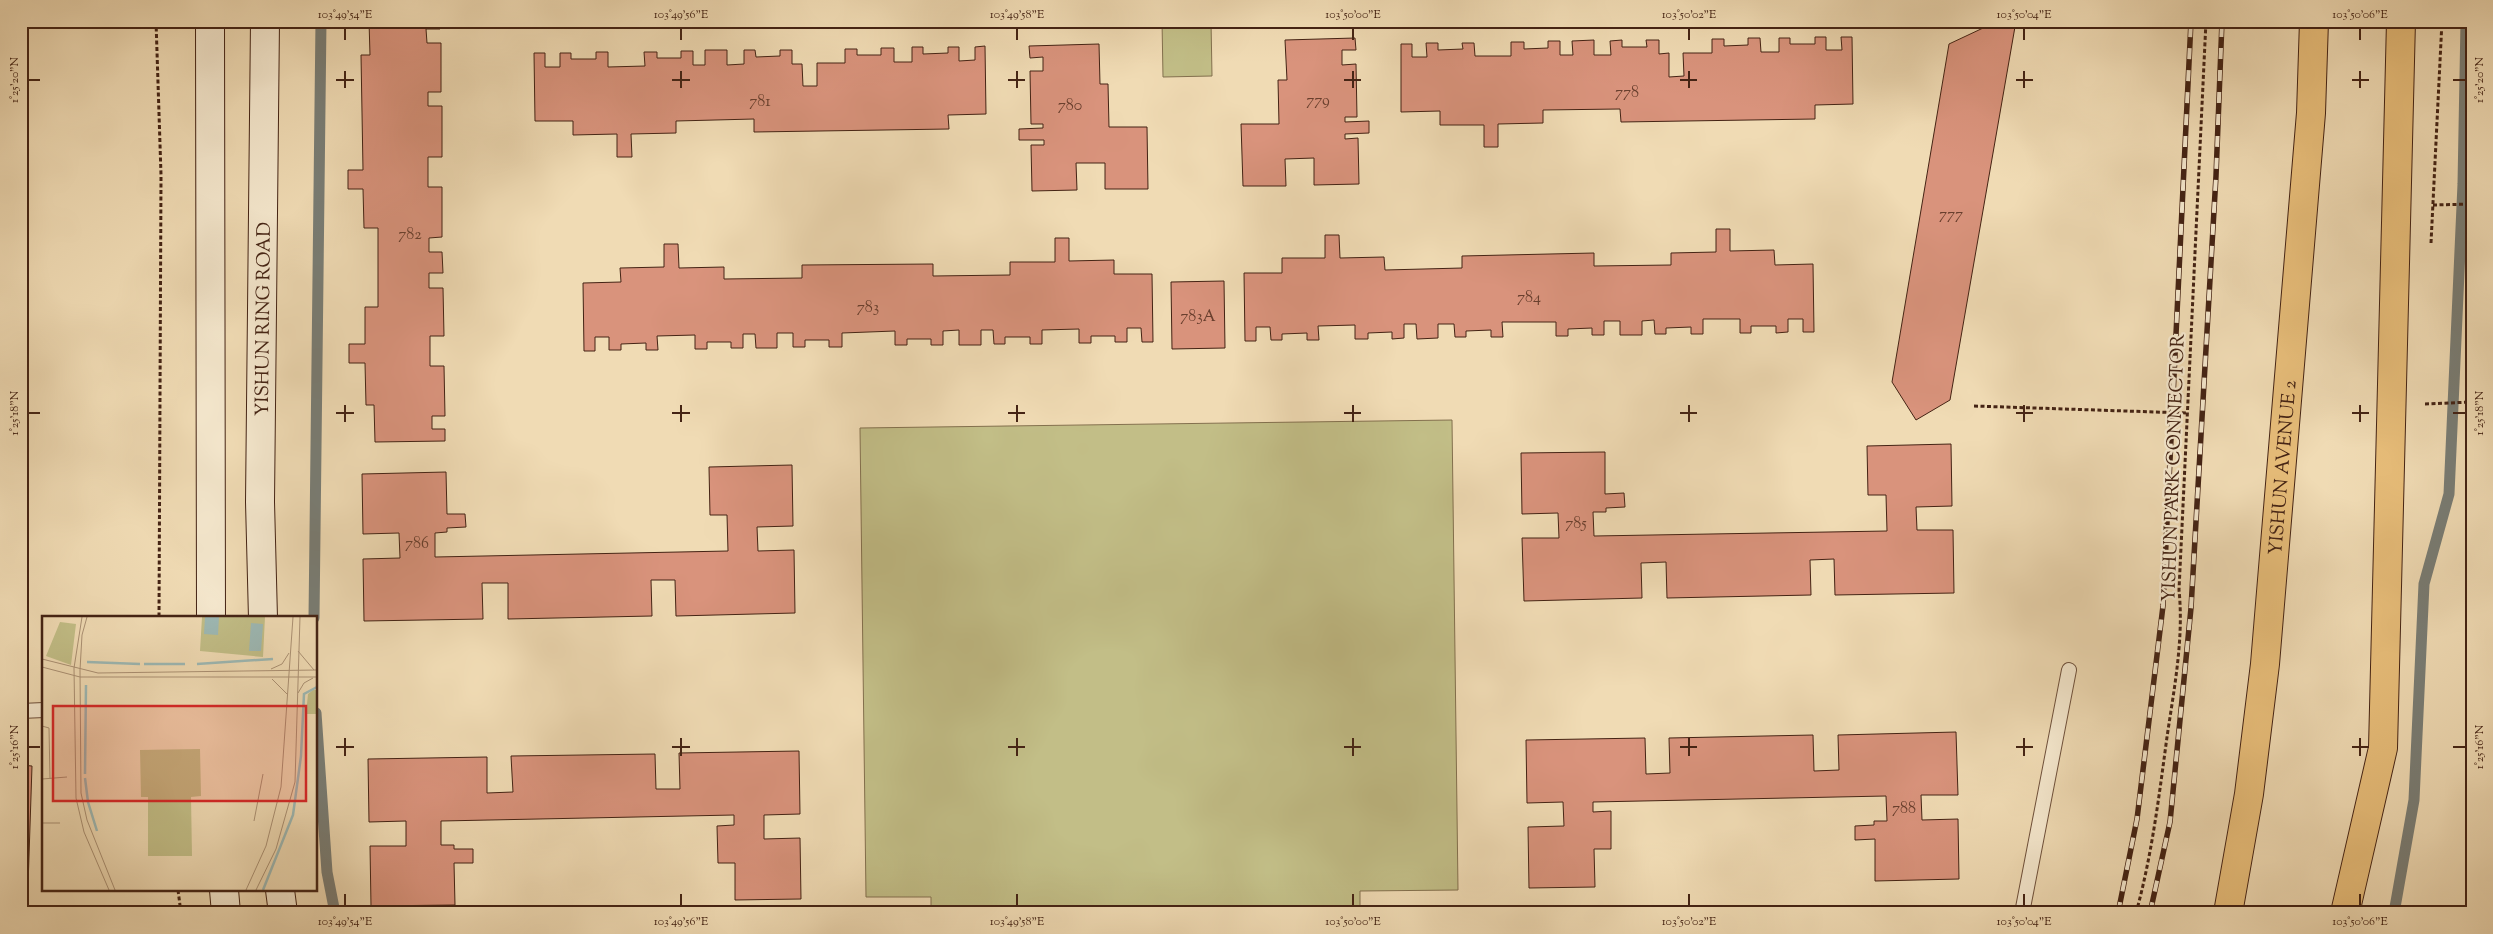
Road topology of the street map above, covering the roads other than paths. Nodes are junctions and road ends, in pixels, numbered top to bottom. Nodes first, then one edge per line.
1 (210, 21) edge
2 (265, 21) edge
3 (2314, 21) edge
4 (2401, 21) edge
5 (211, 616) edge
6 (263, 616) edge
7 (2069, 670) dead end
8 (42, 710) edge
9 (21, 711) edge
10 (224, 892) edge
11 (280, 892) edge
12 (226, 913) edge
13 (284, 913) edge
14 (2022, 913) edge
15 (2228, 913) edge
16 (2345, 913) edge

1 - 5 main road
2 - 6 main road, YISHUN RING ROAD
3 - 15 main road, YISHUN AVENUE 2
4 - 16 main road
7 - 14 lane
8 - 9 lane
10 - 12 main road
11 - 13 main road

